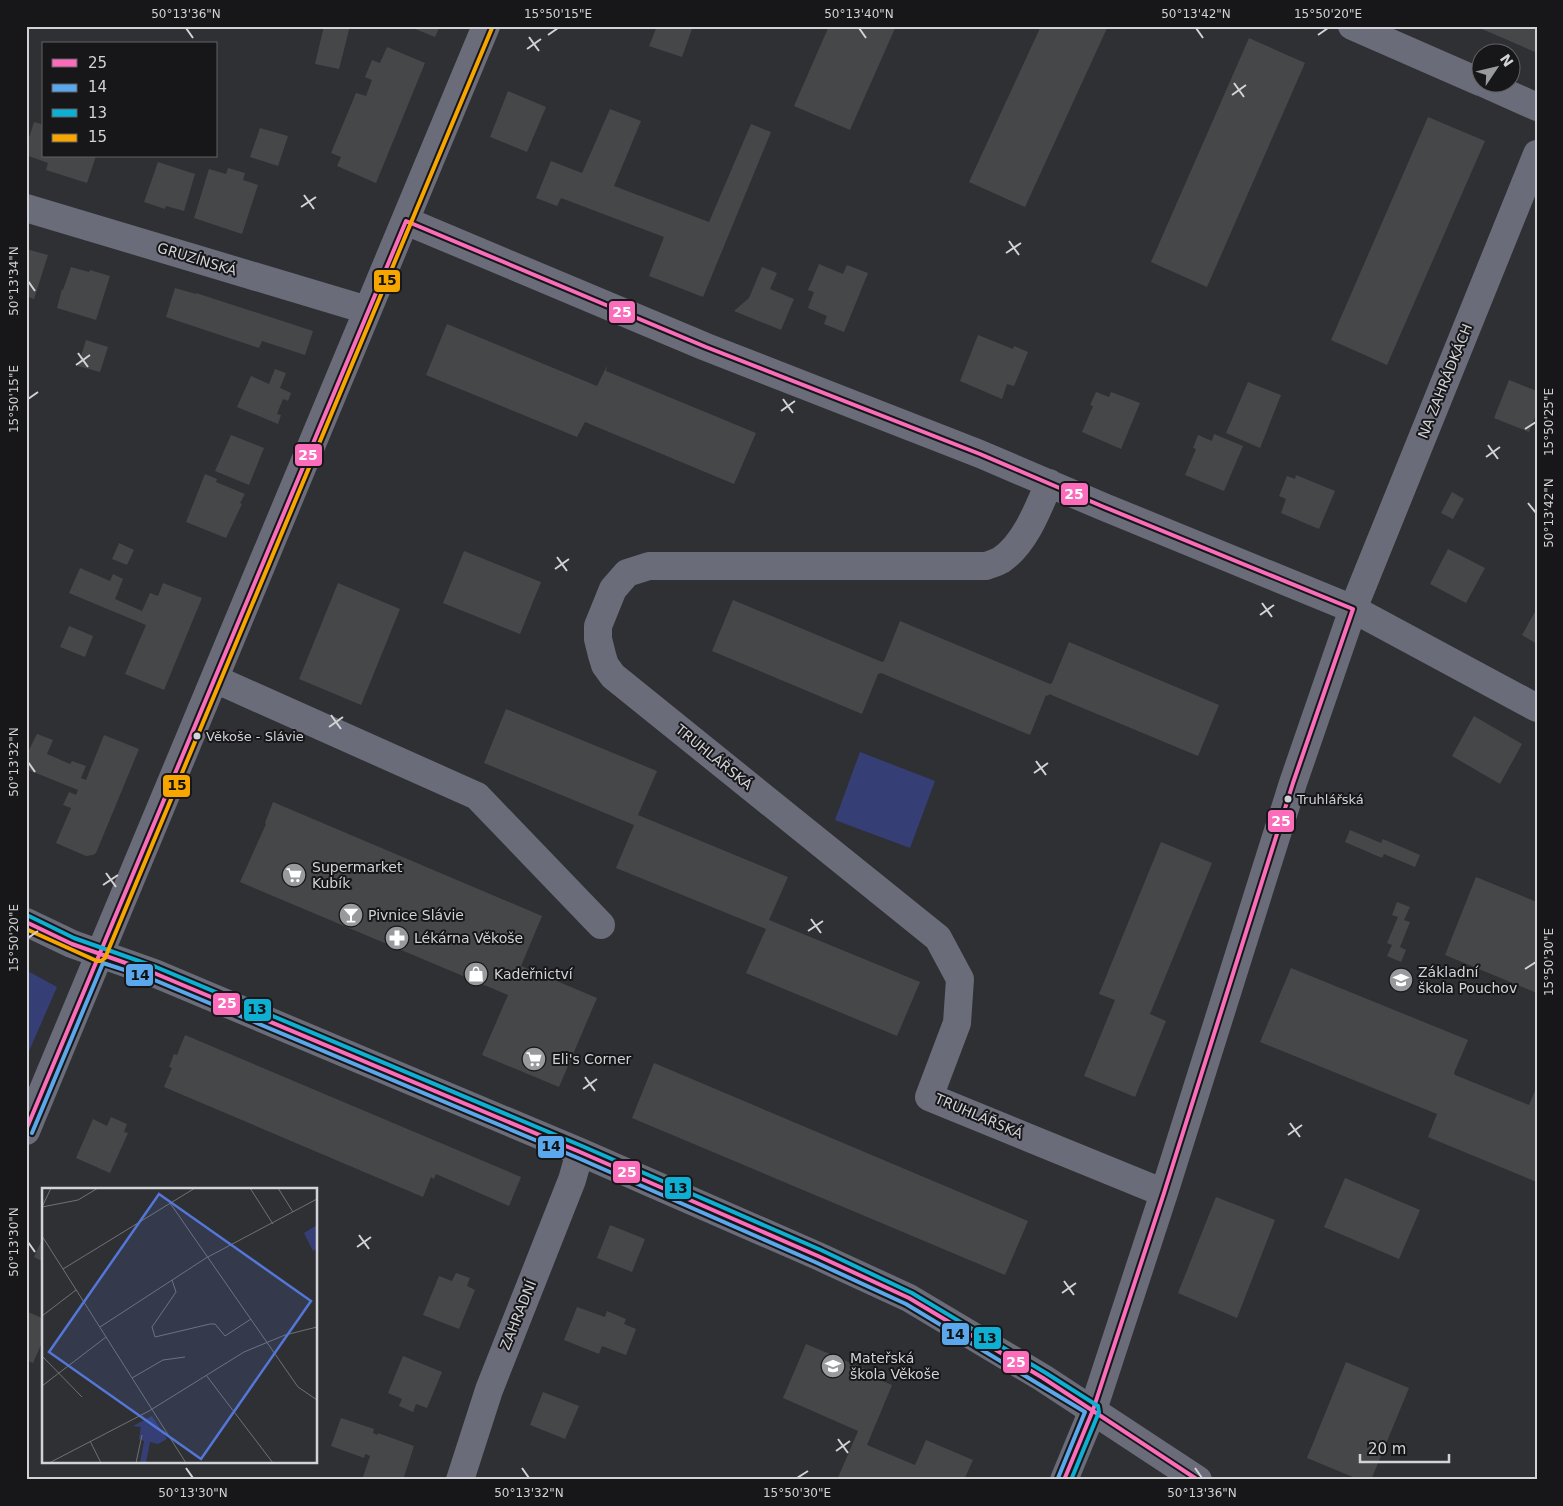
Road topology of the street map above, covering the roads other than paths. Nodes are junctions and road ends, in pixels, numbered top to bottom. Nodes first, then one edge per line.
1 (486, 26) edge
2 (1352, 26) edge
3 (1470, 77) edge
4 (1503, 92) edge
5 (1537, 107) edge
6 (1537, 154) edge
7 (26, 208) edge
8 (406, 221) junction
9 (367, 310) junction
10 (1049, 484) junction
11 (1354, 609) junction
12 (214, 679) junction
13 (1537, 708) edge
14 (26, 922) edge
15 (601, 925) dead end
16 (100, 955) junction
17 (26, 1131) edge
18 (580, 1152) junction
19 (1164, 1193) junction
20 (1093, 1410) junction
21 (460, 1480) edge
22 (1064, 1480) edge
23 (1198, 1480) edge

1 - 8 street
2 - 3 street
4 - 5 street
6 - 11 street, NA ZAHRÁDKÁCH
7 - 9 street, GRUZÍNSKÁ
8 - 9 street
8 - 10 street
9 - 12 street
10 - 11 street
10 - 19 street, TRUHLÁŘSKÁ
11 - 13 street
11 - 19 street
12 - 15 street
12 - 16 street
14 - 16 street
16 - 17 street
16 - 18 street
18 - 20 street
18 - 21 street, ZAHRADNÍ
19 - 20 street
20 - 22 street
20 - 23 street

